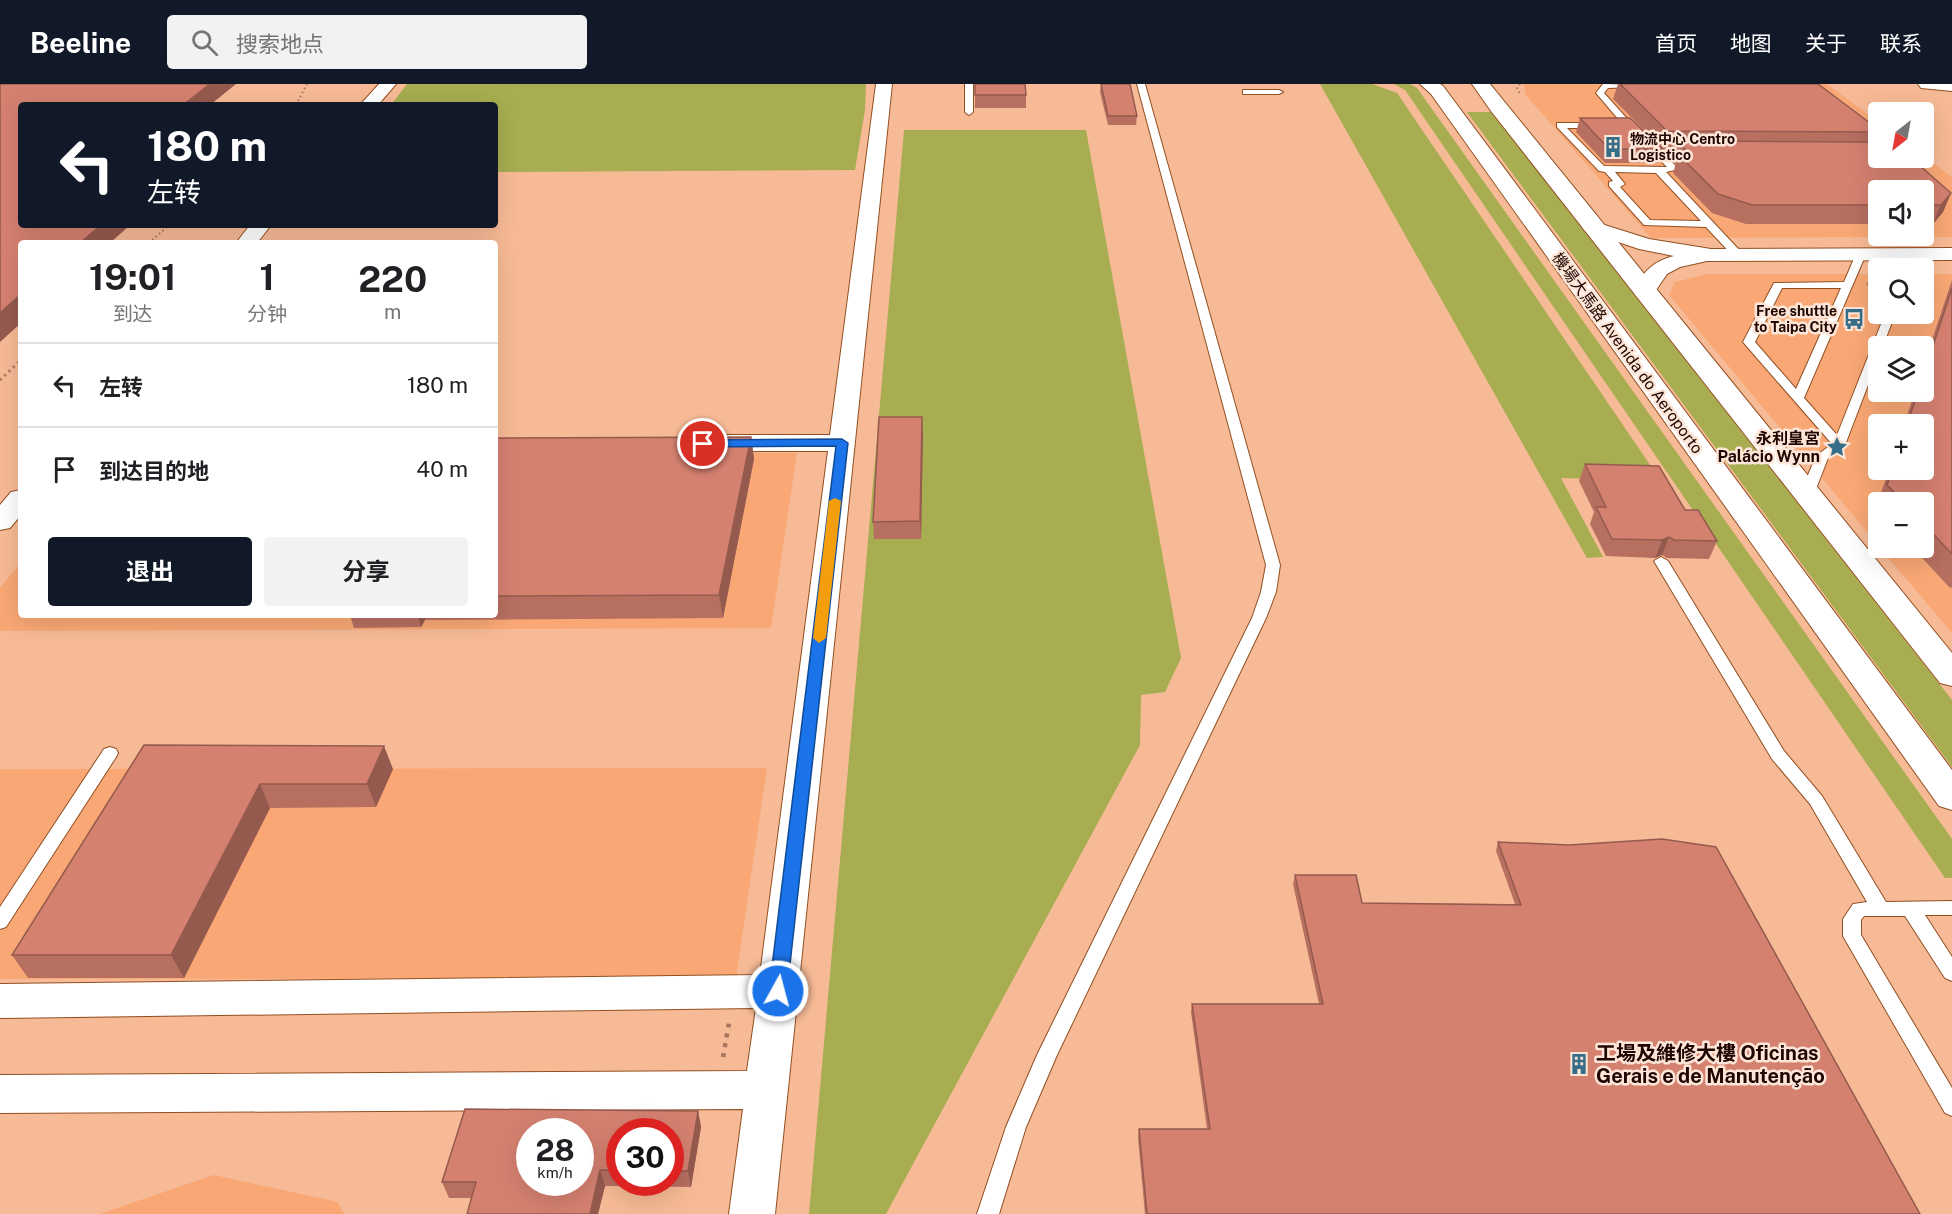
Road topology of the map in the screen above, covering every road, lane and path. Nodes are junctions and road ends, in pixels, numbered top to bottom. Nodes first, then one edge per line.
1 (307, 84) edge
2 (388, 84) edge
3 (884, 84) edge
4 (969, 84) edge
5 (1141, 84) edge
6 (1429, 84) edge
7 (1480, 84) edge
8 (1927, 84) edge
9 (1649, 85) edge
10 (1952, 87) edge
11 (1246, 92) dead end
12 (1279, 92) edge
13 (298, 102) edge
14 (372, 102) edge
15 (969, 112) dead end
16 (1606, 125) edge
17 (1617, 125) edge
18 (1628, 125) junction
19 (1659, 154) junction
20 (1670, 154) edge
21 (1608, 169) junction
22 (1659, 170) junction
23 (1710, 224) junction
24 (1592, 227) junction
25 (166, 228) edge
26 (258, 228) edge
27 (152, 240) edge
28 (248, 240) edge
29 (1862, 254) junction
30 (1952, 254) edge
31 (1712, 255) junction
32 (1738, 255) junction
33 (1889, 258) edge
34 (1928, 258) edge
35 (1848, 285) junction
36 (1644, 291) junction
37 (1886, 324) edge
38 (18, 363) edge
39 (0, 380) edge
40 (1798, 398) junction
41 (842, 443) junction
42 (680, 444) edge
43 (1839, 445) junction
44 (1807, 494) junction
45 (18, 501) edge
46 (0, 522) edge
47 (1661, 561) edge
48 (1952, 675) edge
49 (110, 753) dead end
50 (1952, 797) edge
51 (1880, 908) junction
52 (1910, 908) junction
53 (1952, 908) edge
54 (0, 922) edge
55 (1952, 972) edge
56 (778, 991) junction
57 (734, 992) junction
58 (0, 1001) edge
59 (767, 1090) junction
60 (718, 1091) junction
61 (0, 1094) edge
62 (1952, 1107) edge
63 (752, 1214) edge
64 (988, 1214) edge

1 - 13 path
2 - 14 street
3 - 41 street
4 - 15 lane
5 - 64 lane
6 - 50 main road, 機場大馬路 Avenida do Aeroporto
7 - 24 main road
8 - 10 main road
9 - 18 lane
11 - 12 lane
16 - 21 lane
17 - 18 lane
18 - 19 lane
19 - 20 lane
19 - 22 lane
21 - 22 lane
21 - 23 lane
22 - 23 lane
23 - 32 lane
24 - 31 street
24 - 36 main road
25 - 27 path
26 - 28 street
29 - 32 street
29 - 33 street
29 - 35 lane
30 - 34 street
31 - 32 street
31 - 36 street
35 - 40 lane
35 - 40 lane
36 - 44 main road
37 - 43 lane
38 - 39 path
40 - 43 lane
41 - 42 street
41 - 56 street
43 - 44 lane
44 - 48 main road
45 - 46 street
47 - 51 lane
49 - 54 lane
51 - 52 lane
51 - 62 lane
52 - 53 lane
52 - 55 lane
56 - 57 street
56 - 59 street
57 - 58 street
57 - 60 path
59 - 60 street
59 - 63 street
60 - 61 street

